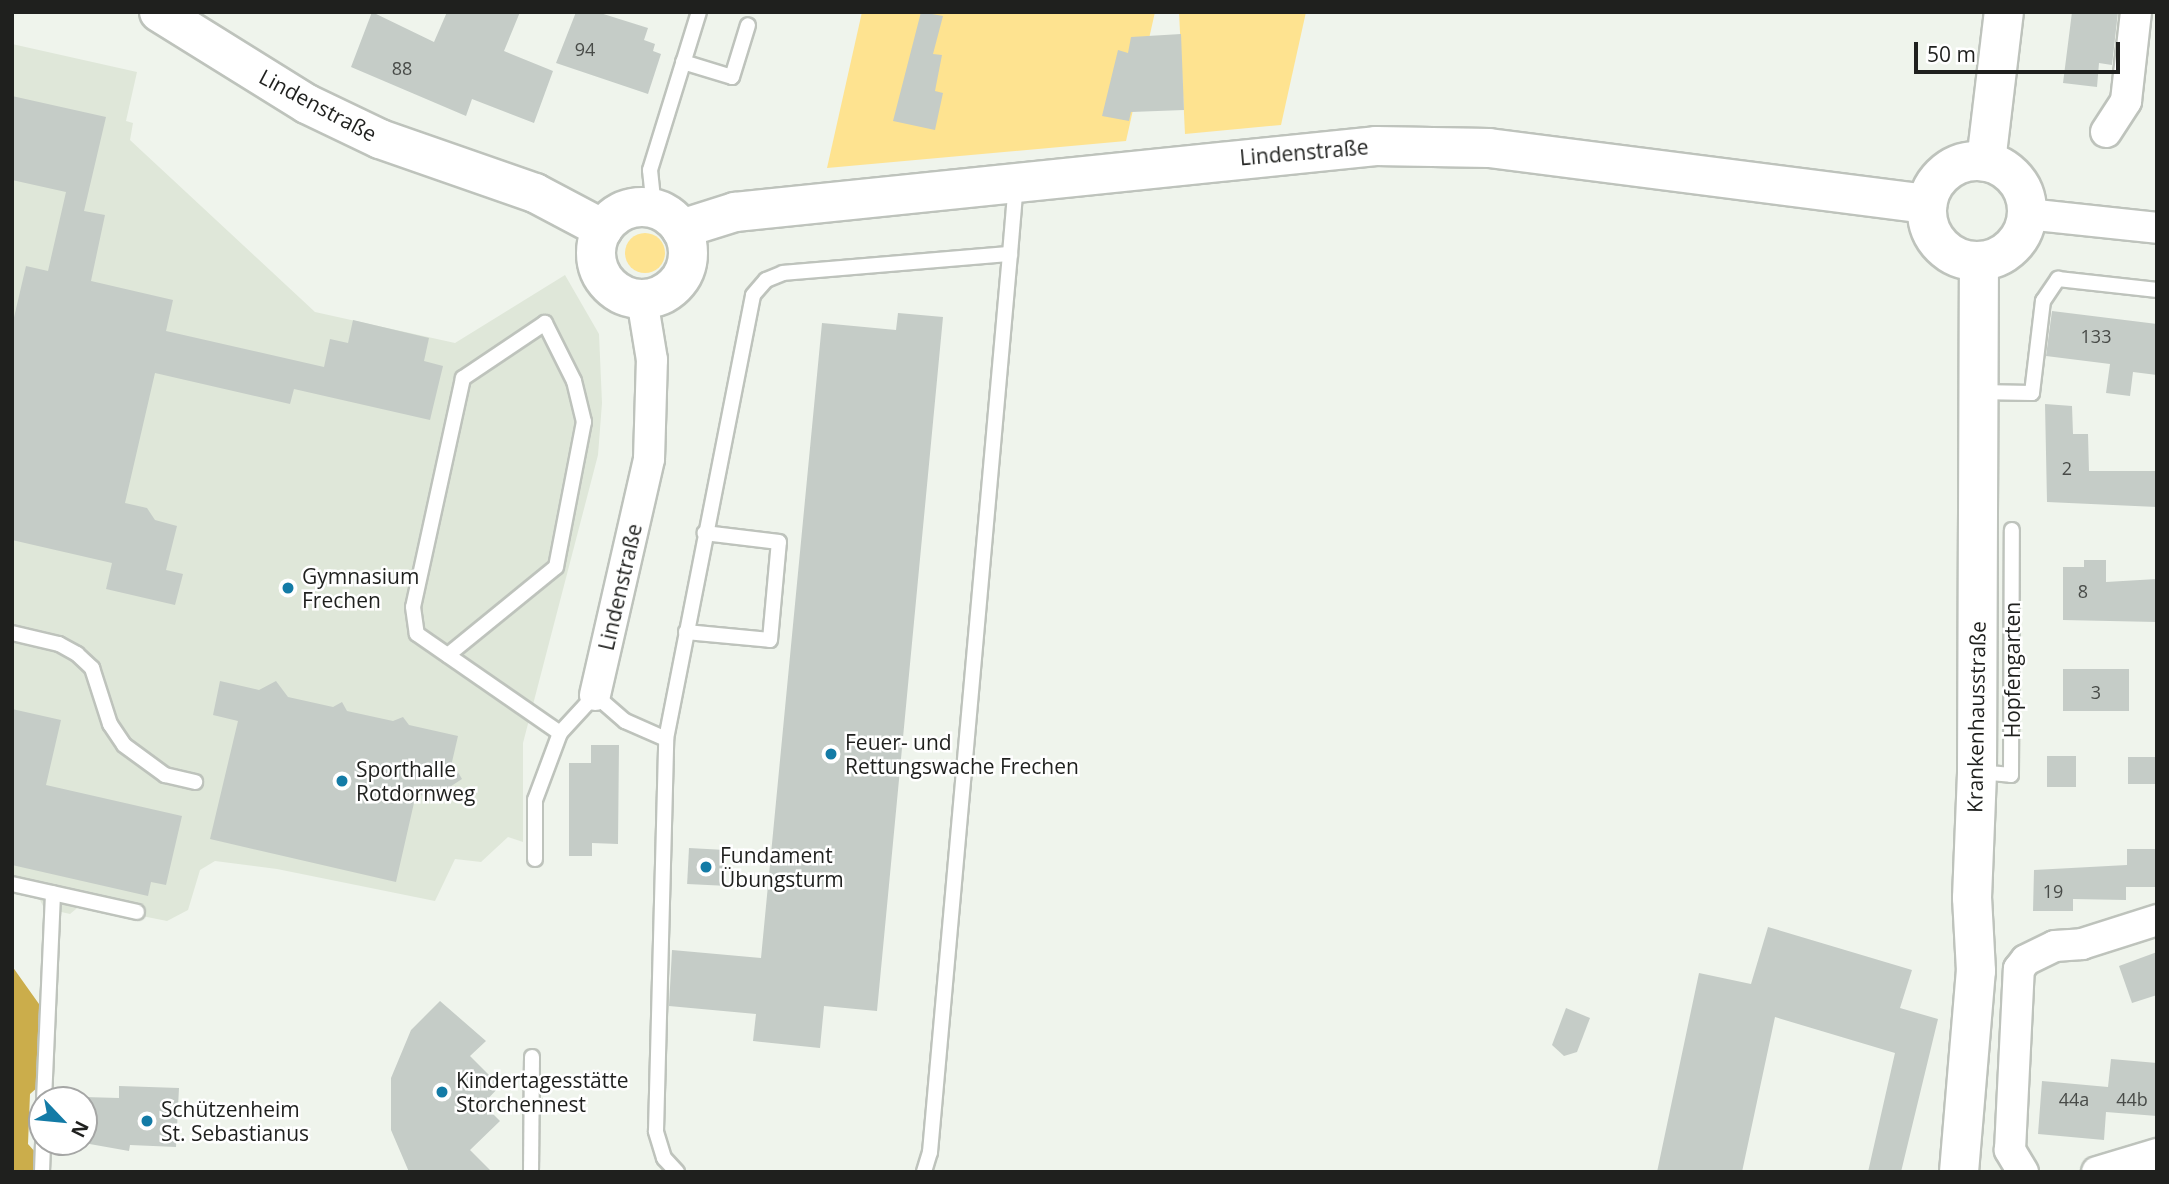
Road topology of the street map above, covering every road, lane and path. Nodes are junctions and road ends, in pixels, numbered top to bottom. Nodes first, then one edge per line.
1 (159, 12) edge
2 (699, 12) edge
3 (2004, 12) edge
4 (2136, 12) edge
5 (748, 25) dead end
6 (683, 62) junction
7 (2106, 132) dead end
8 (1986, 162) junction
9 (1016, 182) junction
10 (1927, 204) junction
11 (2027, 214) junction
12 (668, 218) junction
13 (2157, 228) edge
14 (603, 229) junction
15 (1010, 254) junction
16 (1979, 261) junction
17 (2157, 290) edge
18 (642, 299) junction
19 (1978, 392) junction
20 (2012, 530) dead end
21 (705, 533) junction
22 (686, 632) junction
23 (12, 633) edge
24 (448, 655) junction
25 (595, 695) junction
26 (561, 733) junction
27 (666, 739) junction
28 (1977, 772) junction
29 (195, 782) dead end
30 (535, 859) dead end
31 (12, 884) edge
32 (53, 893) junction
33 (137, 912) dead end
34 (2157, 920) edge
35 (531, 1057) dead end
36 (45, 1086) edge
37 (2157, 1154) edge
38 (2016, 1161) edge
39 (531, 1172) edge
40 (677, 1172) edge
41 (924, 1172) edge
42 (1958, 1172) edge
43 (2097, 1172) edge

1 - 14 street, Lindenstraße
2 - 6 lane
3 - 8 street
4 - 7 street
5 - 6 lane
6 - 12 lane
8 - 10 street
8 - 11 street
9 - 10 street, Lindenstraße
9 - 12 street, Lindenstraße
9 - 15 lane
10 - 16 street
11 - 13 street
11 - 16 street
12 - 14 street, Lindenstraße
12 - 18 street
14 - 18 street
15 - 21 lane
15 - 41 lane
16 - 19 street, Krankenhausstraße
17 - 19 lane
18 - 25 street, Lindenstraße
19 - 28 street, Krankenhausstraße
20 - 28 lane, Hopfengarten
21 - 22 lane
21 - 22 lane
22 - 27 lane
23 - 29 lane
24 - 24 lane
24 - 26 lane
25 - 26 lane, Lindenstraße
25 - 27 lane
26 - 30 lane, Lindenstraße
27 - 40 lane
28 - 42 street, Krankenhausstraße
31 - 32 lane
32 - 33 lane
32 - 36 lane
34 - 38 street
35 - 39 lane
37 - 43 street

